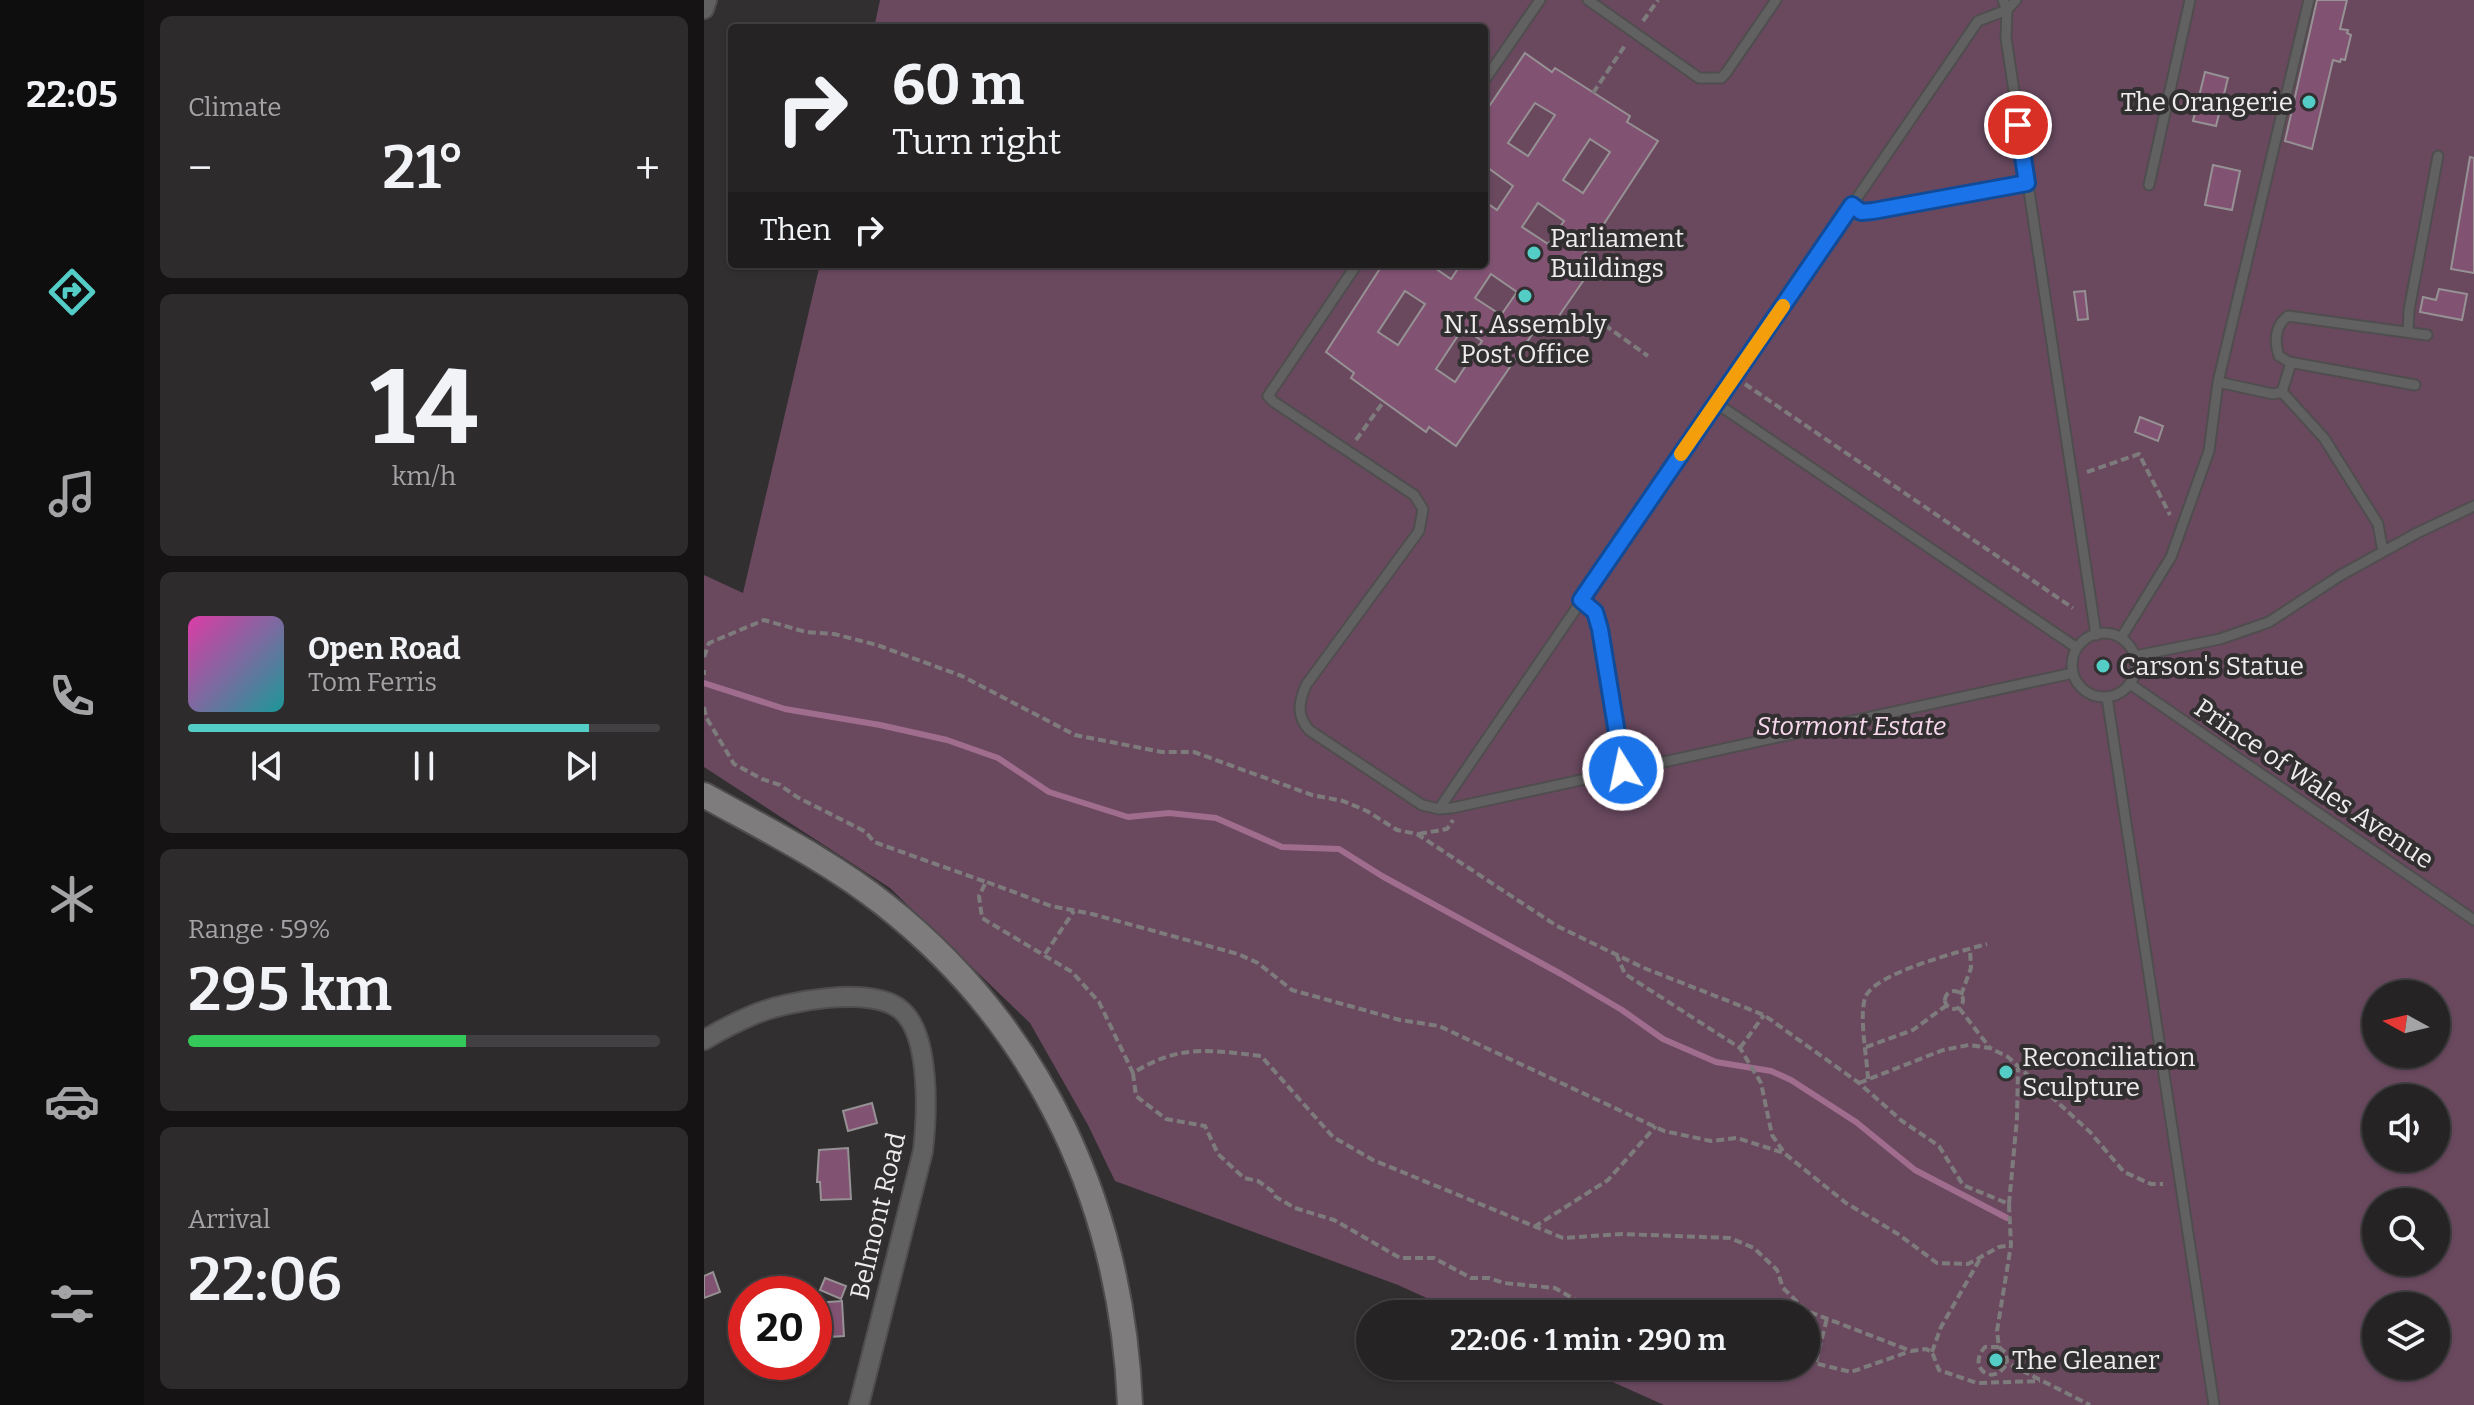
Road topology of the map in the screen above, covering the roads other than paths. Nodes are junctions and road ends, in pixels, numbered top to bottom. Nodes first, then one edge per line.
1 (707, 0) edge
2 (1540, 0) edge
3 (1588, 0) edge
4 (1776, 0) edge
5 (2016, 0) edge
6 (2190, 0) edge
7 (2309, 0) edge
8 (2005, 5) edge
9 (704, 9) edge
10 (1488, 75) edge
11 (2438, 156) dead end
12 (2027, 183) junction
13 (2149, 185) dead end
14 (1852, 205) junction
15 (1354, 268) edge
16 (2408, 332) junction
17 (2427, 335) dead end
18 (2289, 362) junction
19 (2218, 382) junction
20 (2415, 385) dead end
21 (2282, 392) junction
22 (1716, 403) junction
23 (2474, 506) edge
24 (2383, 552) junction
25 (1581, 600) junction
26 (2096, 635) junction
27 (2121, 638) junction
28 (2077, 648) junction
29 (2135, 656) junction
30 (2073, 673) junction
31 (2130, 684) junction
32 (2107, 697) junction
33 (1623, 770) junction
34 (704, 795) edge
35 (1439, 809) junction
36 (2474, 920) edge
37 (704, 1040) edge
38 (859, 1405) edge
39 (1130, 1405) edge
40 (2214, 1405) edge

1 - 9 street
2 - 10 lane
3 - 4 lane
5 - 8 lane
6 - 13 lane
7 - 19 lane
8 - 12 lane
8 - 14 lane
11 - 16 lane
12 - 14 lane
12 - 26 lane
14 - 22 lane
15 - 35 lane
16 - 17 lane
16 - 18 lane
18 - 20 lane
18 - 21 lane
19 - 21 lane
19 - 27 lane
21 - 24 lane
22 - 25 lane
22 - 28 lane
23 - 24 lane
24 - 29 lane
25 - 33 lane
25 - 35 lane
26 - 27 lane
26 - 28 lane
27 - 29 lane
28 - 30 lane
29 - 31 lane
30 - 32 lane
30 - 33 lane
31 - 32 lane
31 - 36 lane, Prince of Wales Avenue
32 - 40 lane
33 - 35 lane
34 - 39 main road
37 - 38 street, Belmont Road

